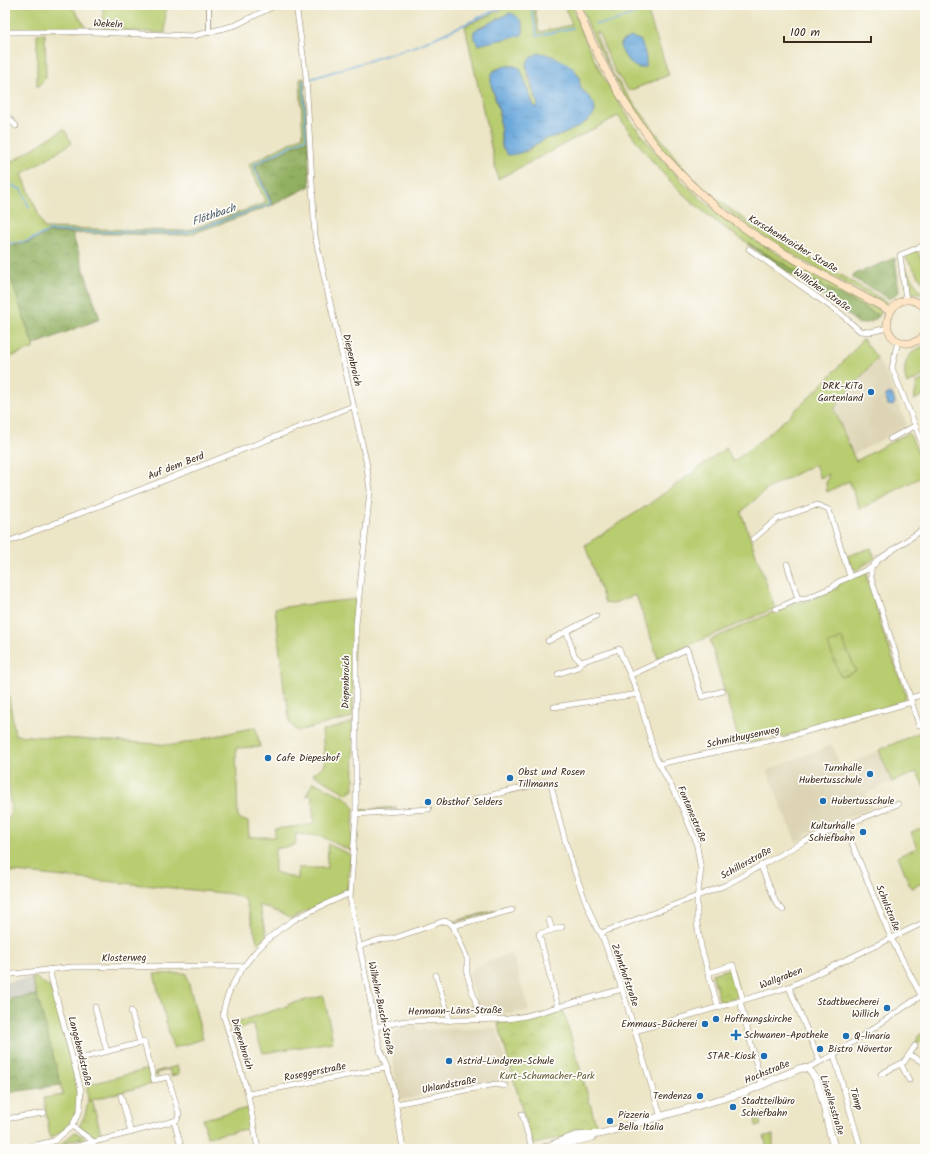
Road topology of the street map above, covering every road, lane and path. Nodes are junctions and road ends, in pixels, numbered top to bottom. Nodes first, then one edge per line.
1 (209, 5) edge
2 (275, 5) edge
3 (296, 5) edge
4 (576, 5) edge
5 (5, 32) edge
6 (209, 33) junction
7 (5, 114) edge
8 (16, 126) dead end
9 (925, 245) edge
10 (749, 249) dead end
11 (906, 300) junction
12 (925, 308) edge
13 (890, 311) junction
14 (888, 328) junction
15 (925, 335) edge
16 (898, 340) junction
17 (353, 406) junction
18 (915, 426) junction
19 (890, 439) dead end
20 (925, 450) edge
21 (925, 528) edge
22 (753, 539) dead end
23 (5, 543) edge
24 (787, 564) dead end
25 (871, 568) junction
26 (850, 577) junction
27 (798, 599) junction
28 (776, 609) dead end
29 (596, 616) dead end
30 (567, 632) junction
31 (548, 642) dead end
32 (581, 662) junction
33 (558, 674) dead end
34 (631, 675) junction
35 (723, 691) dead end
36 (638, 694) junction
37 (925, 694) edge
38 (911, 700) junction
39 (554, 707) dead end
40 (919, 725) dead end
41 (659, 764) junction
42 (475, 799) dead end
43 (898, 804) dead end
44 (429, 809) dead end
45 (356, 814) junction
46 (844, 824) junction
47 (761, 866) junction
48 (350, 893) junction
49 (697, 898) junction
50 (512, 910) dead end
51 (783, 910) dead end
52 (549, 920) dead end
53 (925, 922) edge
54 (452, 926) junction
55 (562, 927) dead end
56 (552, 930) junction
57 (601, 933) junction
58 (891, 938) junction
59 (358, 946) junction
60 (243, 966) junction
61 (49, 969) junction
62 (708, 971) junction
63 (436, 975) dead end
64 (5, 976) edge
65 (789, 987) junction
66 (622, 989) junction
67 (923, 995) edge
68 (741, 1001) junction
69 (925, 1003) edge
70 (95, 1007) dead end
71 (558, 1007) junction
72 (718, 1007) junction
73 (131, 1011) dead end
74 (480, 1020) junction
75 (450, 1021) junction
76 (375, 1027) junction
77 (635, 1031) junction
78 (140, 1043) junction
79 (915, 1046) dead end
80 (107, 1052) junction
81 (834, 1055) junction
82 (910, 1055) junction
83 (74, 1060) junction
84 (820, 1062) junction
85 (925, 1063) edge
86 (901, 1064) junction
87 (386, 1068) junction
88 (807, 1068) junction
89 (881, 1074) dead end
90 (909, 1080) dead end
91 (505, 1086) dead end
92 (762, 1086) junction
93 (248, 1094) junction
94 (121, 1096) dead end
95 (396, 1104) junction
96 (44, 1113) dead end
97 (522, 1114) dead end
98 (661, 1117) junction
99 (5, 1119) edge
100 (174, 1121) junction
101 (72, 1126) junction
102 (131, 1133) junction
103 (94, 1142) junction
104 (925, 1145) edge
105 (181, 1146) dead end
106 (19, 1149) edge
107 (66, 1149) edge
108 (258, 1149) edge
109 (403, 1149) edge
110 (532, 1149) edge
111 (541, 1149) edge
112 (835, 1149) edge
113 (861, 1149) edge
114 (918, 1149) edge

1 - 6 street
2 - 6 street, Wekeln
3 - 17 street, Diepenbroich
4 - 13 main road, Korschenbroicher Straße
5 - 6 street, Wekeln
7 - 8 street
9 - 11 street
10 - 14 street, Willicher Straße
11 - 12 main road
11 - 13 main road
13 - 14 main road
14 - 16 main road
15 - 16 main road
16 - 18 street
17 - 23 street, Auf dem Berd
17 - 45 street, Diepenbroich
18 - 19 street
18 - 20 street
21 - 25 street
22 - 26 street
24 - 27 street
25 - 26 street
25 - 38 street
26 - 27 street
27 - 28 street
29 - 30 street
30 - 31 street
30 - 32 street
32 - 33 street, Fontanestraße
32 - 34 street, Fontanestraße
34 - 35 street
34 - 36 street, Fontanestraße
36 - 39 street
36 - 41 street, Fontanestraße
37 - 38 street, Schmithuysenweg
38 - 40 street
38 - 41 street, Schmithuysenweg
41 - 49 street, Fontanestraße
42 - 57 street, Zehnthofstraße
43 - 46 street, Schillerstraße
44 - 45 street
45 - 48 street
46 - 47 street, Schillerstraße
46 - 58 street, Schulstraße
47 - 49 street, Schillerstraße
47 - 51 street
48 - 59 street, Wilhelm-Busch-Straße
48 - 60 street, Diepenbroich
49 - 57 street, Schillerstraße
49 - 62 street, Fontanestraße
50 - 54 street
52 - 56 street
53 - 58 street, Wallgraben
54 - 59 street
54 - 74 street
55 - 56 street
56 - 71 street
57 - 66 street, Zehnthofstraße
58 - 65 street, Wallgraben
58 - 67 street, Schulstraße
59 - 76 street, Wilhelm-Busch-Straße
60 - 61 street, Klosterweg
60 - 93 street, Diepenbroich
61 - 64 street, Klosterweg
61 - 83 street, Langebendstraße
62 - 68 street
62 - 72 street, Fontanestraße
63 - 75 street
65 - 68 street, Wallgraben
65 - 84 street
66 - 71 street, Hermann-Löns-Straße
66 - 77 street, Zehnthofstraße
67 - 69 street, Schulstraße
67 - 81 street, Hochstraße
68 - 72 street, Wallgraben
68 - 92 street
70 - 80 street
71 - 74 street, Hermann-Löns-Straße
72 - 77 street, Wallgraben
73 - 78 street
74 - 75 street, Hermann-Löns-Straße
75 - 76 street, Hermann-Löns-Straße
76 - 87 street, Wilhelm-Busch-Straße
77 - 98 street, Zehnthofstraße
78 - 80 street
78 - 100 street
79 - 82 street
80 - 83 street
81 - 84 street, Hochstraße
81 - 113 street, Tömp
82 - 85 street
82 - 86 street
83 - 101 street, Langebendstraße
84 - 88 street, Hochstraße
86 - 89 street
86 - 90 street
87 - 93 street, Roseggerstraße
87 - 95 street, Wilhelm-Busch-Straße
88 - 92 street, Hochstraße
88 - 112 street, Linsellesstraße
91 - 95 street, Uhlandstraße
92 - 98 street, Hochstraße
93 - 108 street, Diepenbroich
94 - 102 street
95 - 109 street, Wilhelm-Busch-Straße
96 - 99 street
97 - 110 street
98 - 111 street, Hochstraße
100 - 102 street
100 - 105 street
101 - 103 street
101 - 106 street, Langebendstraße
102 - 103 street
103 - 107 street
104 - 114 street

